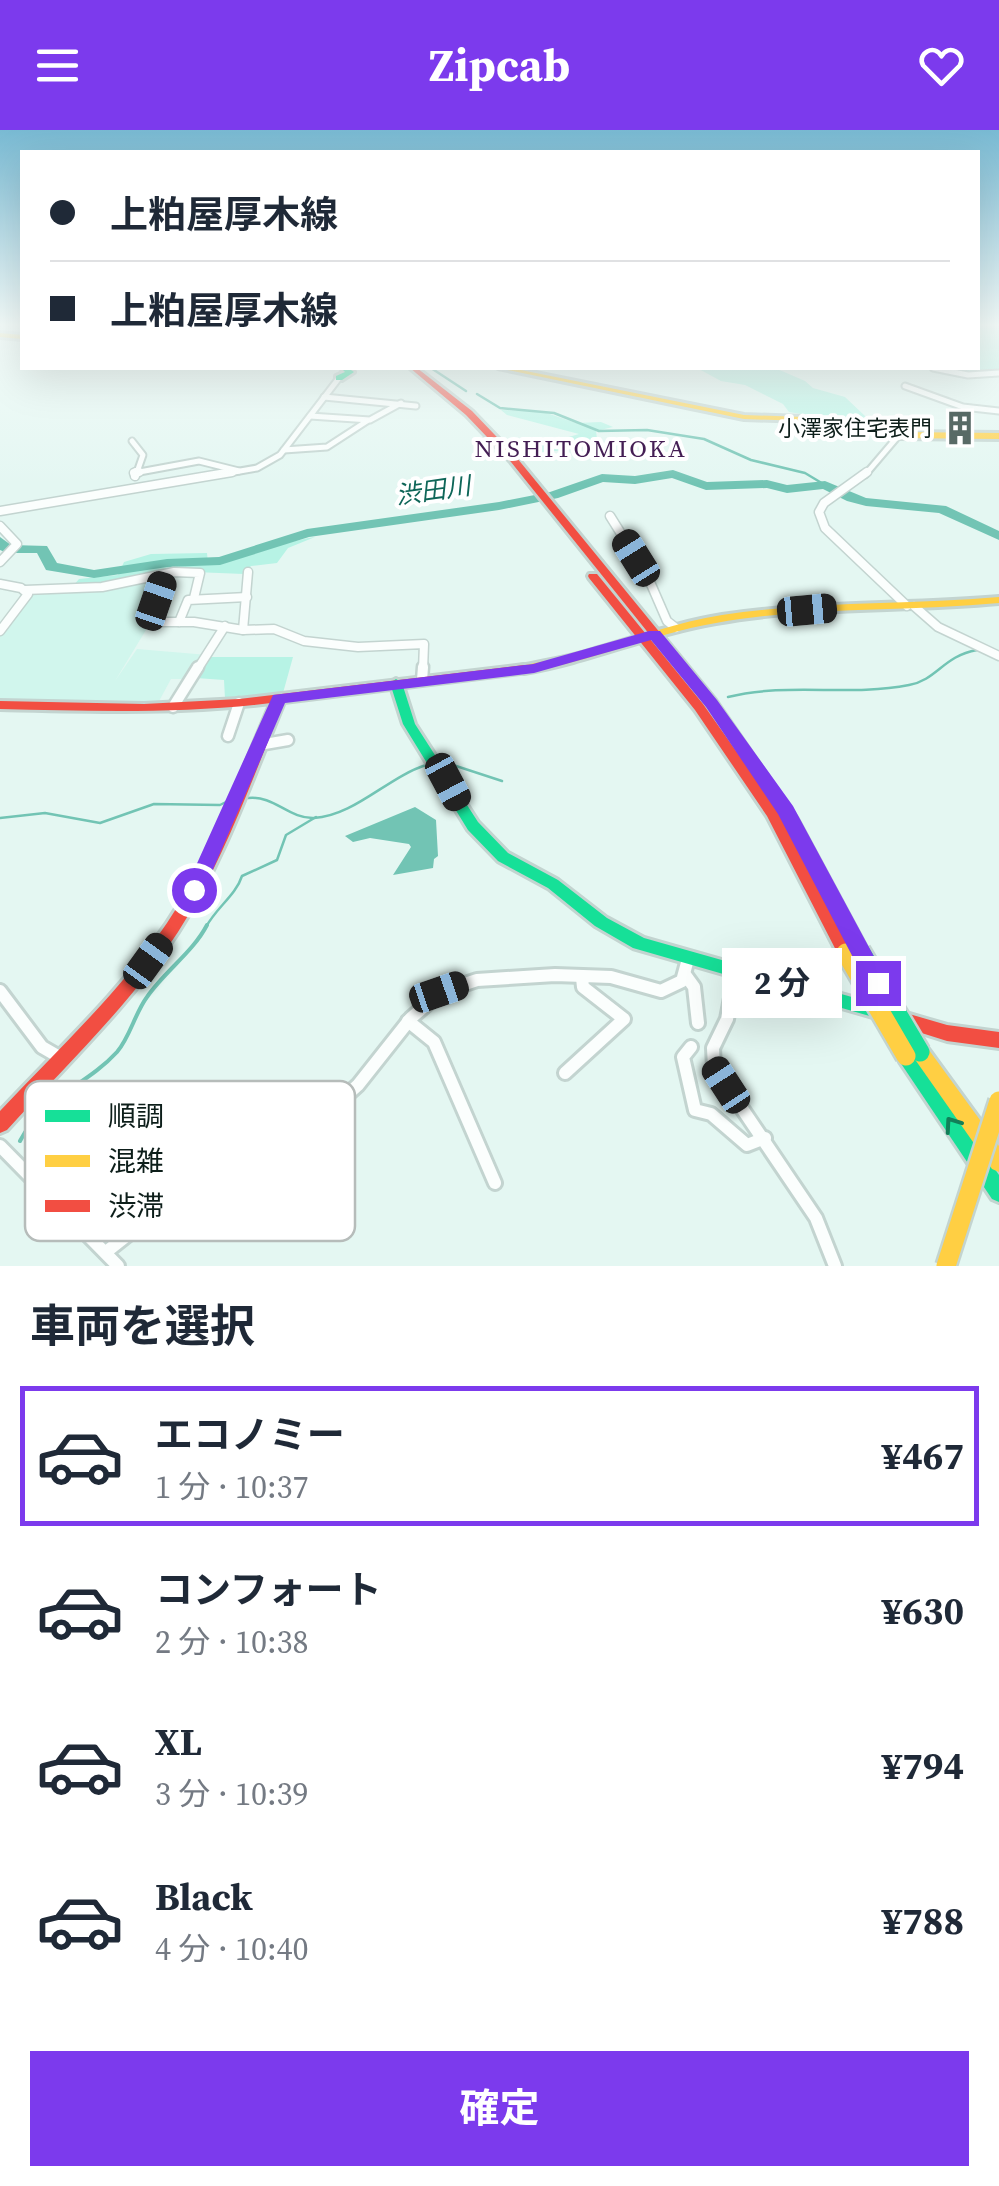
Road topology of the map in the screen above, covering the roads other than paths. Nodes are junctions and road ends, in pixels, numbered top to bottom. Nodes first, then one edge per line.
1 (338, 378) edge
2 (418, 378) edge
3 (426, 378) edge
4 (562, 378) edge
5 (906, 386) dead end
6 (324, 397) junction
7 (401, 403) junction
8 (416, 406) dead end
9 (999, 411) edge
10 (310, 416) junction
11 (370, 420) junction
12 (898, 435) junction
13 (999, 436) edge
14 (132, 441) dead end
15 (284, 450) junction
16 (134, 473) junction
17 (244, 473) junction
18 (137, 488) junction
19 (534, 492) junction
20 (0, 511) edge
21 (610, 516) dead end
22 (0, 526) edge
23 (0, 562) edge
24 (248, 572) dead end
25 (165, 574) junction
26 (0, 584) edge
27 (26, 590) junction
28 (247, 597) junction
29 (194, 598) junction
30 (999, 600) edge
31 (910, 606) junction
32 (179, 622) junction
33 (226, 626) junction
34 (676, 628) junction
35 (0, 630) edge
36 (243, 630) junction
37 (649, 636) junction
38 (999, 656) edge
39 (422, 680) junction
40 (396, 683) junction
41 (279, 699) junction
42 (239, 703) junction
43 (0, 705) edge
44 (173, 707) junction
45 (228, 736) dead end
46 (288, 740) dead end
47 (259, 745) junction
48 (688, 959) junction
49 (736, 972) junction
50 (686, 976) junction
51 (582, 978) junction
52 (0, 991) edge
53 (408, 1021) junction
54 (698, 1023) dead end
55 (999, 1040) edge
56 (691, 1047) dead end
57 (913, 1054) junction
58 (62, 1058) junction
59 (564, 1073) dead end
60 (40, 1081) edge
61 (355, 1087) edge
62 (25, 1097) edge
63 (999, 1101) edge
64 (0, 1124) edge
65 (765, 1138) junction
66 (0, 1146) edge
67 (999, 1162) edge
68 (25, 1171) edge
69 (495, 1184) dead end
70 (999, 1192) edge
71 (95, 1241) edge
72 (120, 1241) edge
73 (106, 1252) junction
74 (118, 1266) edge
75 (836, 1266) edge
76 (946, 1266) edge

1 - 6 street
2 - 19 main road
3 - 19 main road
4 - 12 main road
5 - 9 street
6 - 7 street
6 - 10 street
7 - 8 street
7 - 11 street
10 - 11 street
10 - 15 street
11 - 15 street
12 - 13 main road
12 - 31 street
14 - 16 street
15 - 17 street
16 - 17 street
16 - 18 street
17 - 18 street
18 - 20 street
19 - 37 main road
21 - 34 street
22 - 23 street
24 - 28 street
25 - 27 street
25 - 29 street
25 - 32 street
26 - 27 street
27 - 35 street
28 - 29 street
28 - 36 street
29 - 32 street
30 - 31 main road
31 - 34 main road
31 - 38 street
32 - 33 street
33 - 36 street
33 - 44 street
34 - 37 main road
36 - 39 street
37 - 39 main road
37 - 57 main road, bridge
39 - 40 main road
40 - 41 main road
40 - 48 main road
41 - 42 main road
41 - 47 main road
42 - 44 main road
42 - 45 street
43 - 44 main road
46 - 47 street
47 - 58 main road
48 - 49 main road
48 - 50 street
49 - 55 main road
49 - 65 street
50 - 51 street
50 - 54 street
51 - 53 street
51 - 59 street
52 - 58 street
53 - 61 street
53 - 69 street
56 - 65 street
57 - 67 main road
70 -> 57 main road
58 - 60 main road
62 - 64 main road
63 - 76 main road, bridge
65 - 75 street
66 - 68 street
71 - 73 street
72 - 73 street
73 - 74 street

